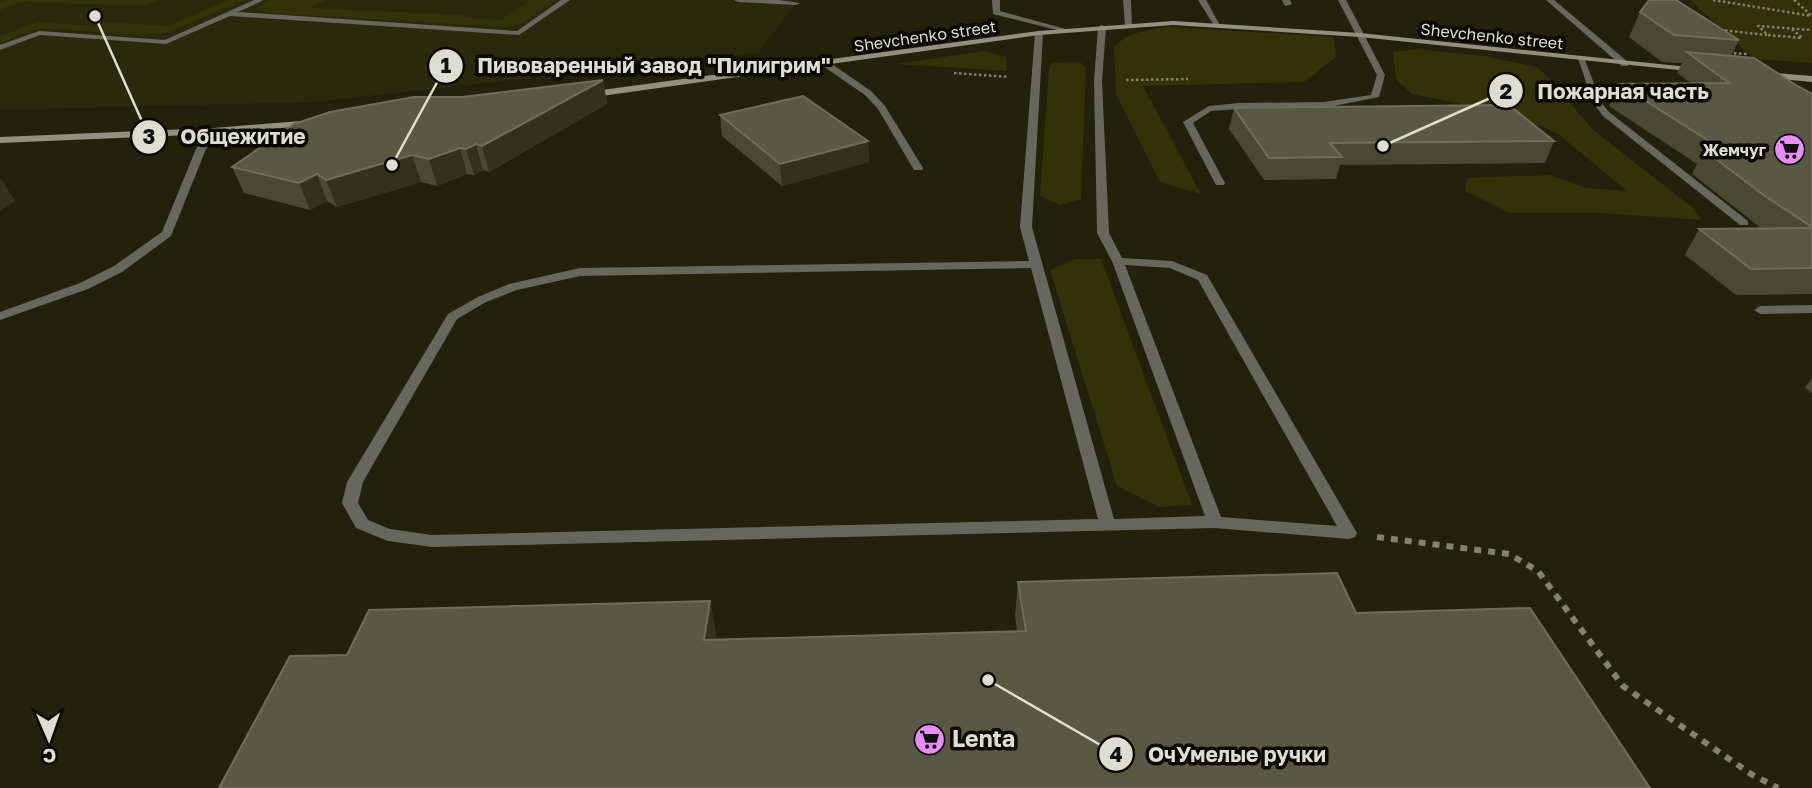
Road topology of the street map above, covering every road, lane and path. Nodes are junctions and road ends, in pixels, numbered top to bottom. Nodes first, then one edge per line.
1 (260, 0) edge
2 (566, 0) edge
3 (738, 0) edge
4 (996, 0) edge
5 (1127, 0) edge
6 (1202, 0) edge
7 (1342, 0) edge
8 (1550, 0) edge
9 (1713, 0) edge
10 (1794, 0) edge
11 (796, 3) dead end
12 (229, 14) junction
13 (1812, 16) edge
14 (1129, 24) junction
15 (1218, 25) junction
16 (1102, 27) junction
17 (1792, 29) junction
18 (1065, 30) junction
19 (1713, 30) edge
20 (1812, 30) edge
21 (1040, 33) junction
22 (1360, 35) junction
23 (1768, 35) junction
24 (0, 48) edge
25 (1581, 60) junction
26 (825, 64) junction
27 (1625, 64) junction
28 (1702, 70) edge
29 (949, 73) dead end
30 (1753, 74) joint
31 (1035, 78) junction
32 (1188, 79) dead end
33 (1812, 79) edge
34 (1098, 80) junction
35 (1777, 86) edge
36 (583, 95) edge
37 (324, 122) edge
38 (214, 131) junction
39 (0, 140) edge
40 (918, 168) dead end
41 (1220, 183) dead end
42 (1744, 223) dead end
43 (1118, 261) junction
44 (1036, 264) junction
45 (1812, 309) edge
46 (1760, 310) dead end
47 (0, 316) edge
48 (1215, 522) junction
49 (1108, 525) junction
50 (1349, 533) junction
51 (1778, 788) edge

1 - 12 lane
2 - 12 lane
3 - 11 lane
4 - 18 lane
5 - 14 lane
6 - 15 lane
7 - 22 lane
8 - 27 lane
9 - 13 path
10 - 13 path
12 - 24 lane
14 - 15 main road, Shevchenko street
14 - 16 main road, Shevchenko street
15 - 22 main road, Shevchenko street
16 - 18 main road, Shevchenko street
16 - 34 lane
17 - 20 path
17 - 23 path
17 - 23 path
18 - 21 main road, Shevchenko street
19 - 23 path
21 - 26 main road, Shevchenko street
21 - 31 lane
22 - 25 main road, Shevchenko street
22 - 41 lane
25 - 27 main road, Shevchenko street
25 - 42 lane
26 - 36 main road, Shevchenko street
26 - 40 lane
27 - 28 main road, Shevchenko street
29 - 31 path
30 - 33 main road
30 - 35 lane
31 - 44 lane
32 - 34 path
34 - 43 lane
37 - 38 main road
38 - 39 main road
38 - 47 lane
43 - 48 lane
43 - 50 lane
44 - 49 lane
44 - 49 lane
45 - 46 lane
48 - 49 lane
48 - 50 lane
50 - 51 path

